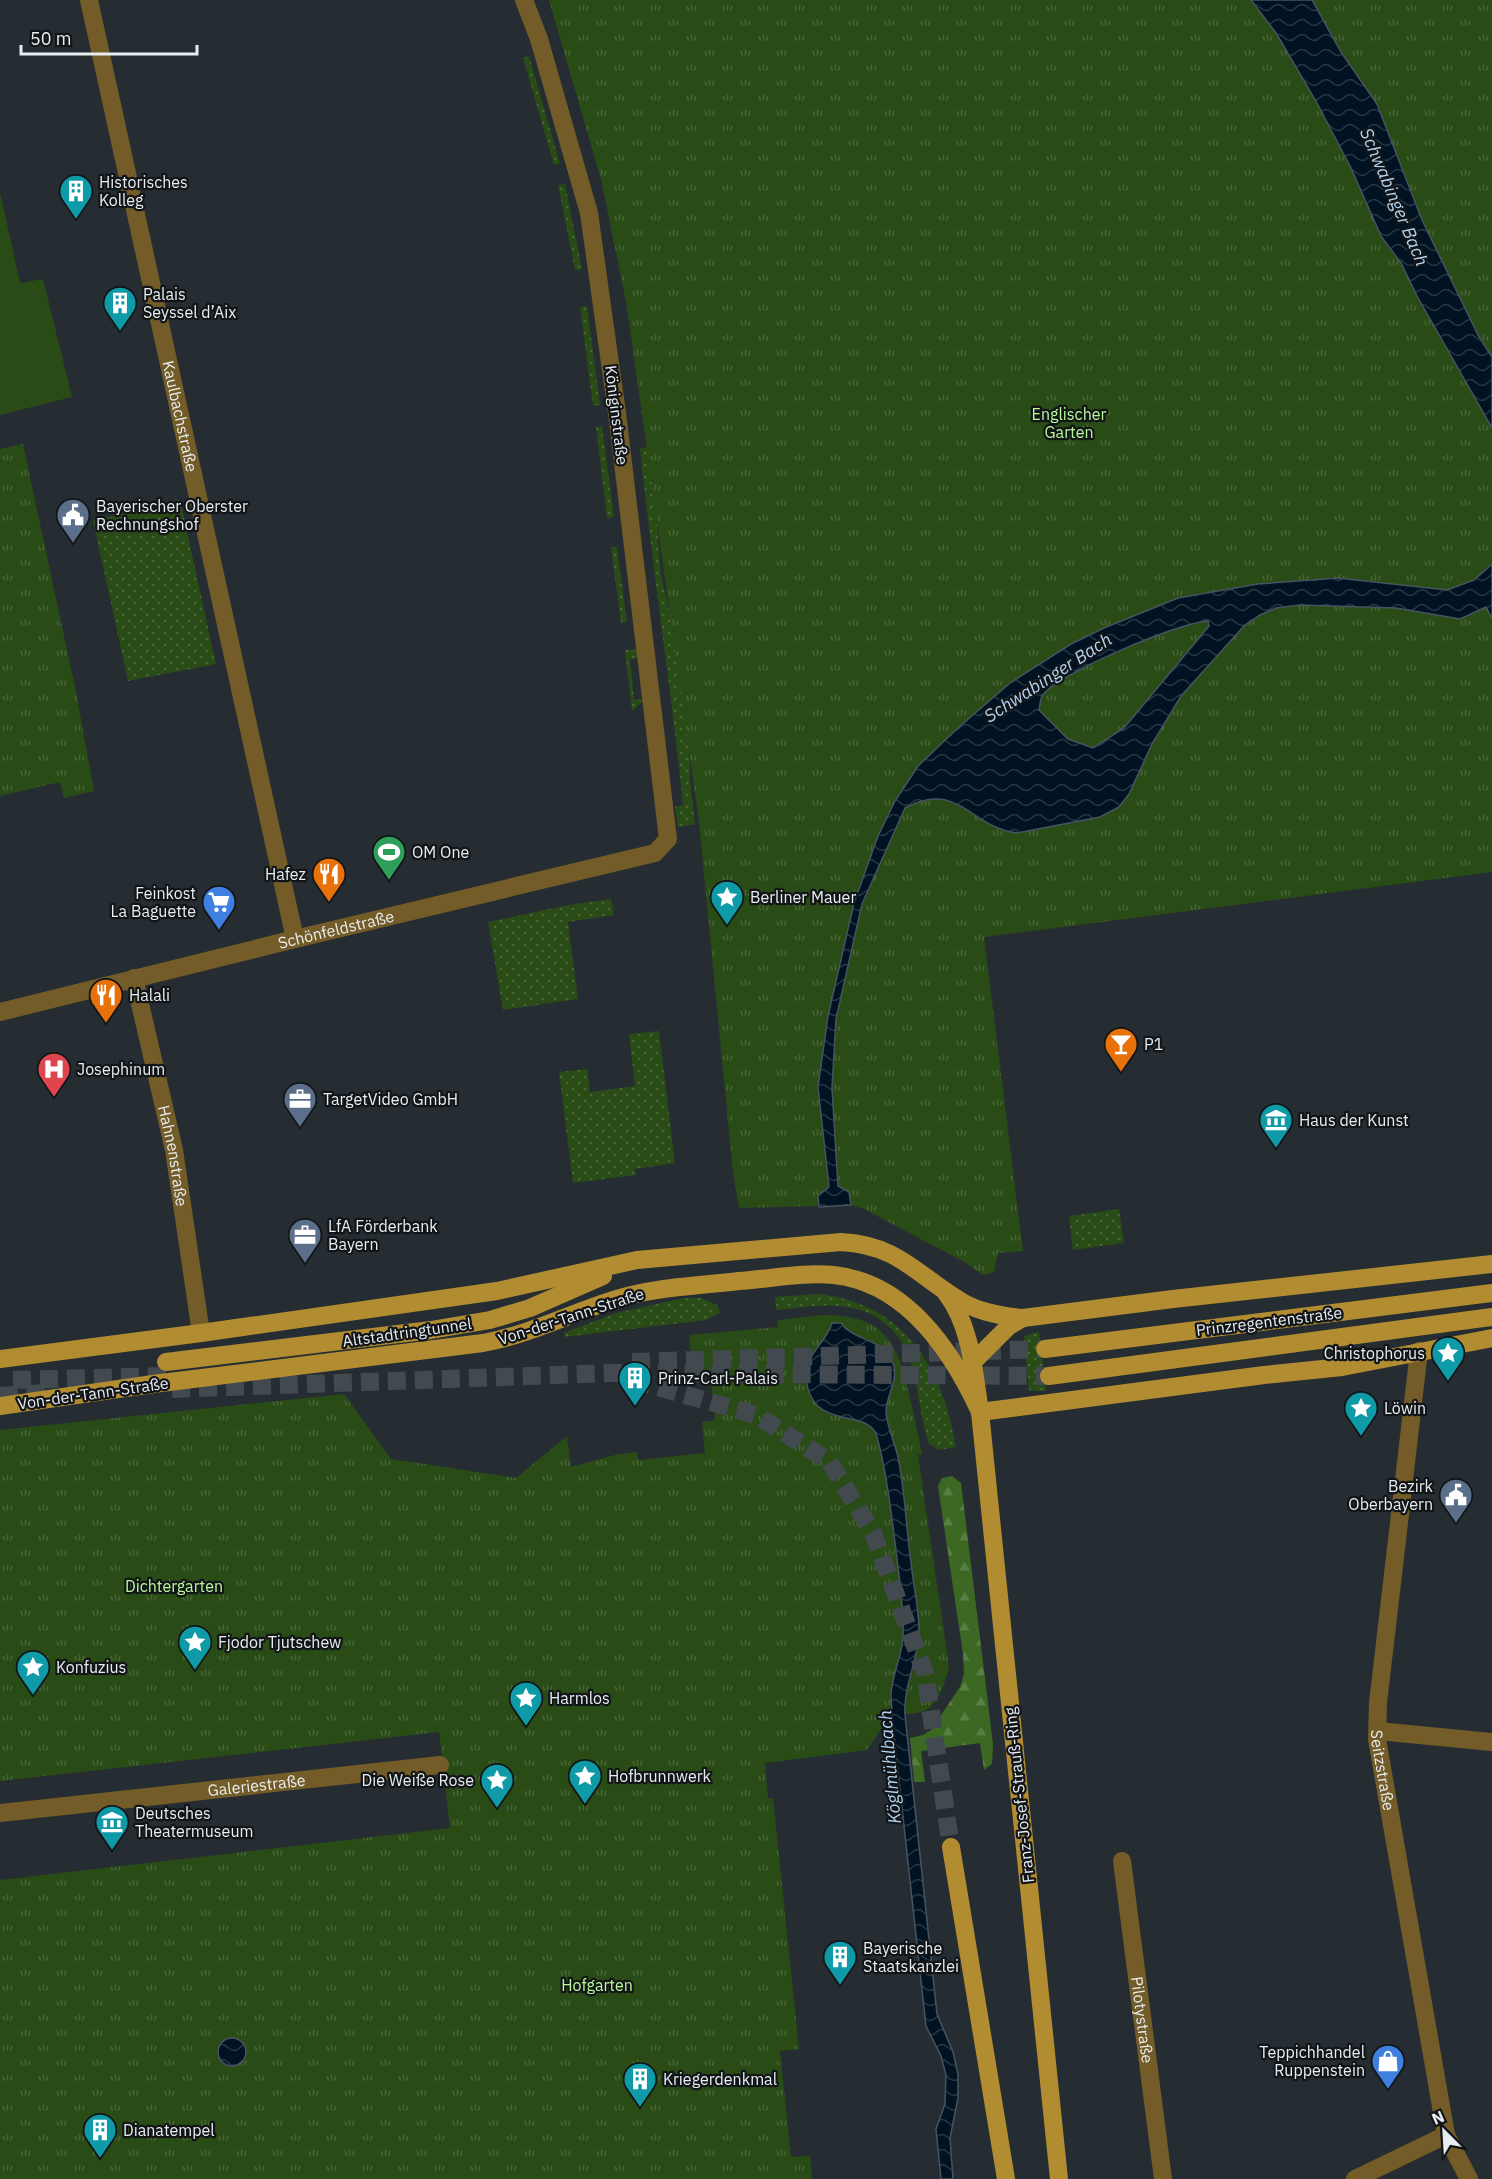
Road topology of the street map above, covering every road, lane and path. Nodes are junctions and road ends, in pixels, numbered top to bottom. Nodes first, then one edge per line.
1 (89, 0) edge
2 (524, 0) edge
3 (668, 839) joint
4 (295, 939) junction
5 (134, 978) junction
6 (0, 1012) edge
7 (637, 1260) junction
8 (1492, 1264) edge
9 (939, 1285) junction
10 (1492, 1293) edge
11 (1492, 1317) edge
12 (1023, 1318) junction
13 (201, 1334) junction
14 (1492, 1338) edge
15 (1045, 1349) tunnel mouth
16 (1419, 1351) junction
17 (0, 1359) edge
18 (166, 1362) tunnel mouth
19 (967, 1368) junction
20 (1049, 1376) tunnel mouth
21 (0, 1406) edge
22 (980, 1412) junction
23 (1378, 1731) junction
24 (1492, 1742) edge
25 (440, 1765) dead end
26 (0, 1813) edge
27 (951, 1847) tunnel mouth
28 (1122, 1861) dead end
29 (1446, 2134) junction
30 (1006, 2179) edge
31 (1059, 2179) edge
32 (1163, 2179) edge
33 (1355, 2179) edge
34 (1469, 2179) edge

1 - 4 street, Kaulbachstraße
2 - 3 street, Königinstraße
3 - 4 street, Schönfeldstraße
4 - 5 street, Schönfeldstraße
5 - 6 street, Schönfeldstraße
5 - 13 street, Hahnenstraße
7 - 9 main road, Von-der-Tann-Straße
7 - 13 main road, Von-der-Tann-Straße
7 - 18 main road, Altstadtringtunnel
8 - 12 main road
9 - 12 main road, Von-der-Tann-Straße
9 - 19 main road, Franz-Josef-Strauß-Ring
10 - 15 main road, Prinzregentenstraße
11 - 20 main road, Prinzregentenstraße
12 - 19 main road
13 - 17 main road, Von-der-Tann-Straße
14 - 16 main road
16 - 22 main road
16 - 23 street, Seitzstraße
19 - 21 main road, Von-der-Tann-Straße
19 - 22 main road, Franz-Josef-Strauß-Ring
22 - 31 main road, Franz-Josef-Strauß-Ring
23 - 24 street
23 - 29 street, Seitzstraße
25 - 26 street, Galeriestraße
27 - 30 main road
28 - 32 street, Pilotystraße
29 - 33 street
29 - 34 street, Seitzstraße

